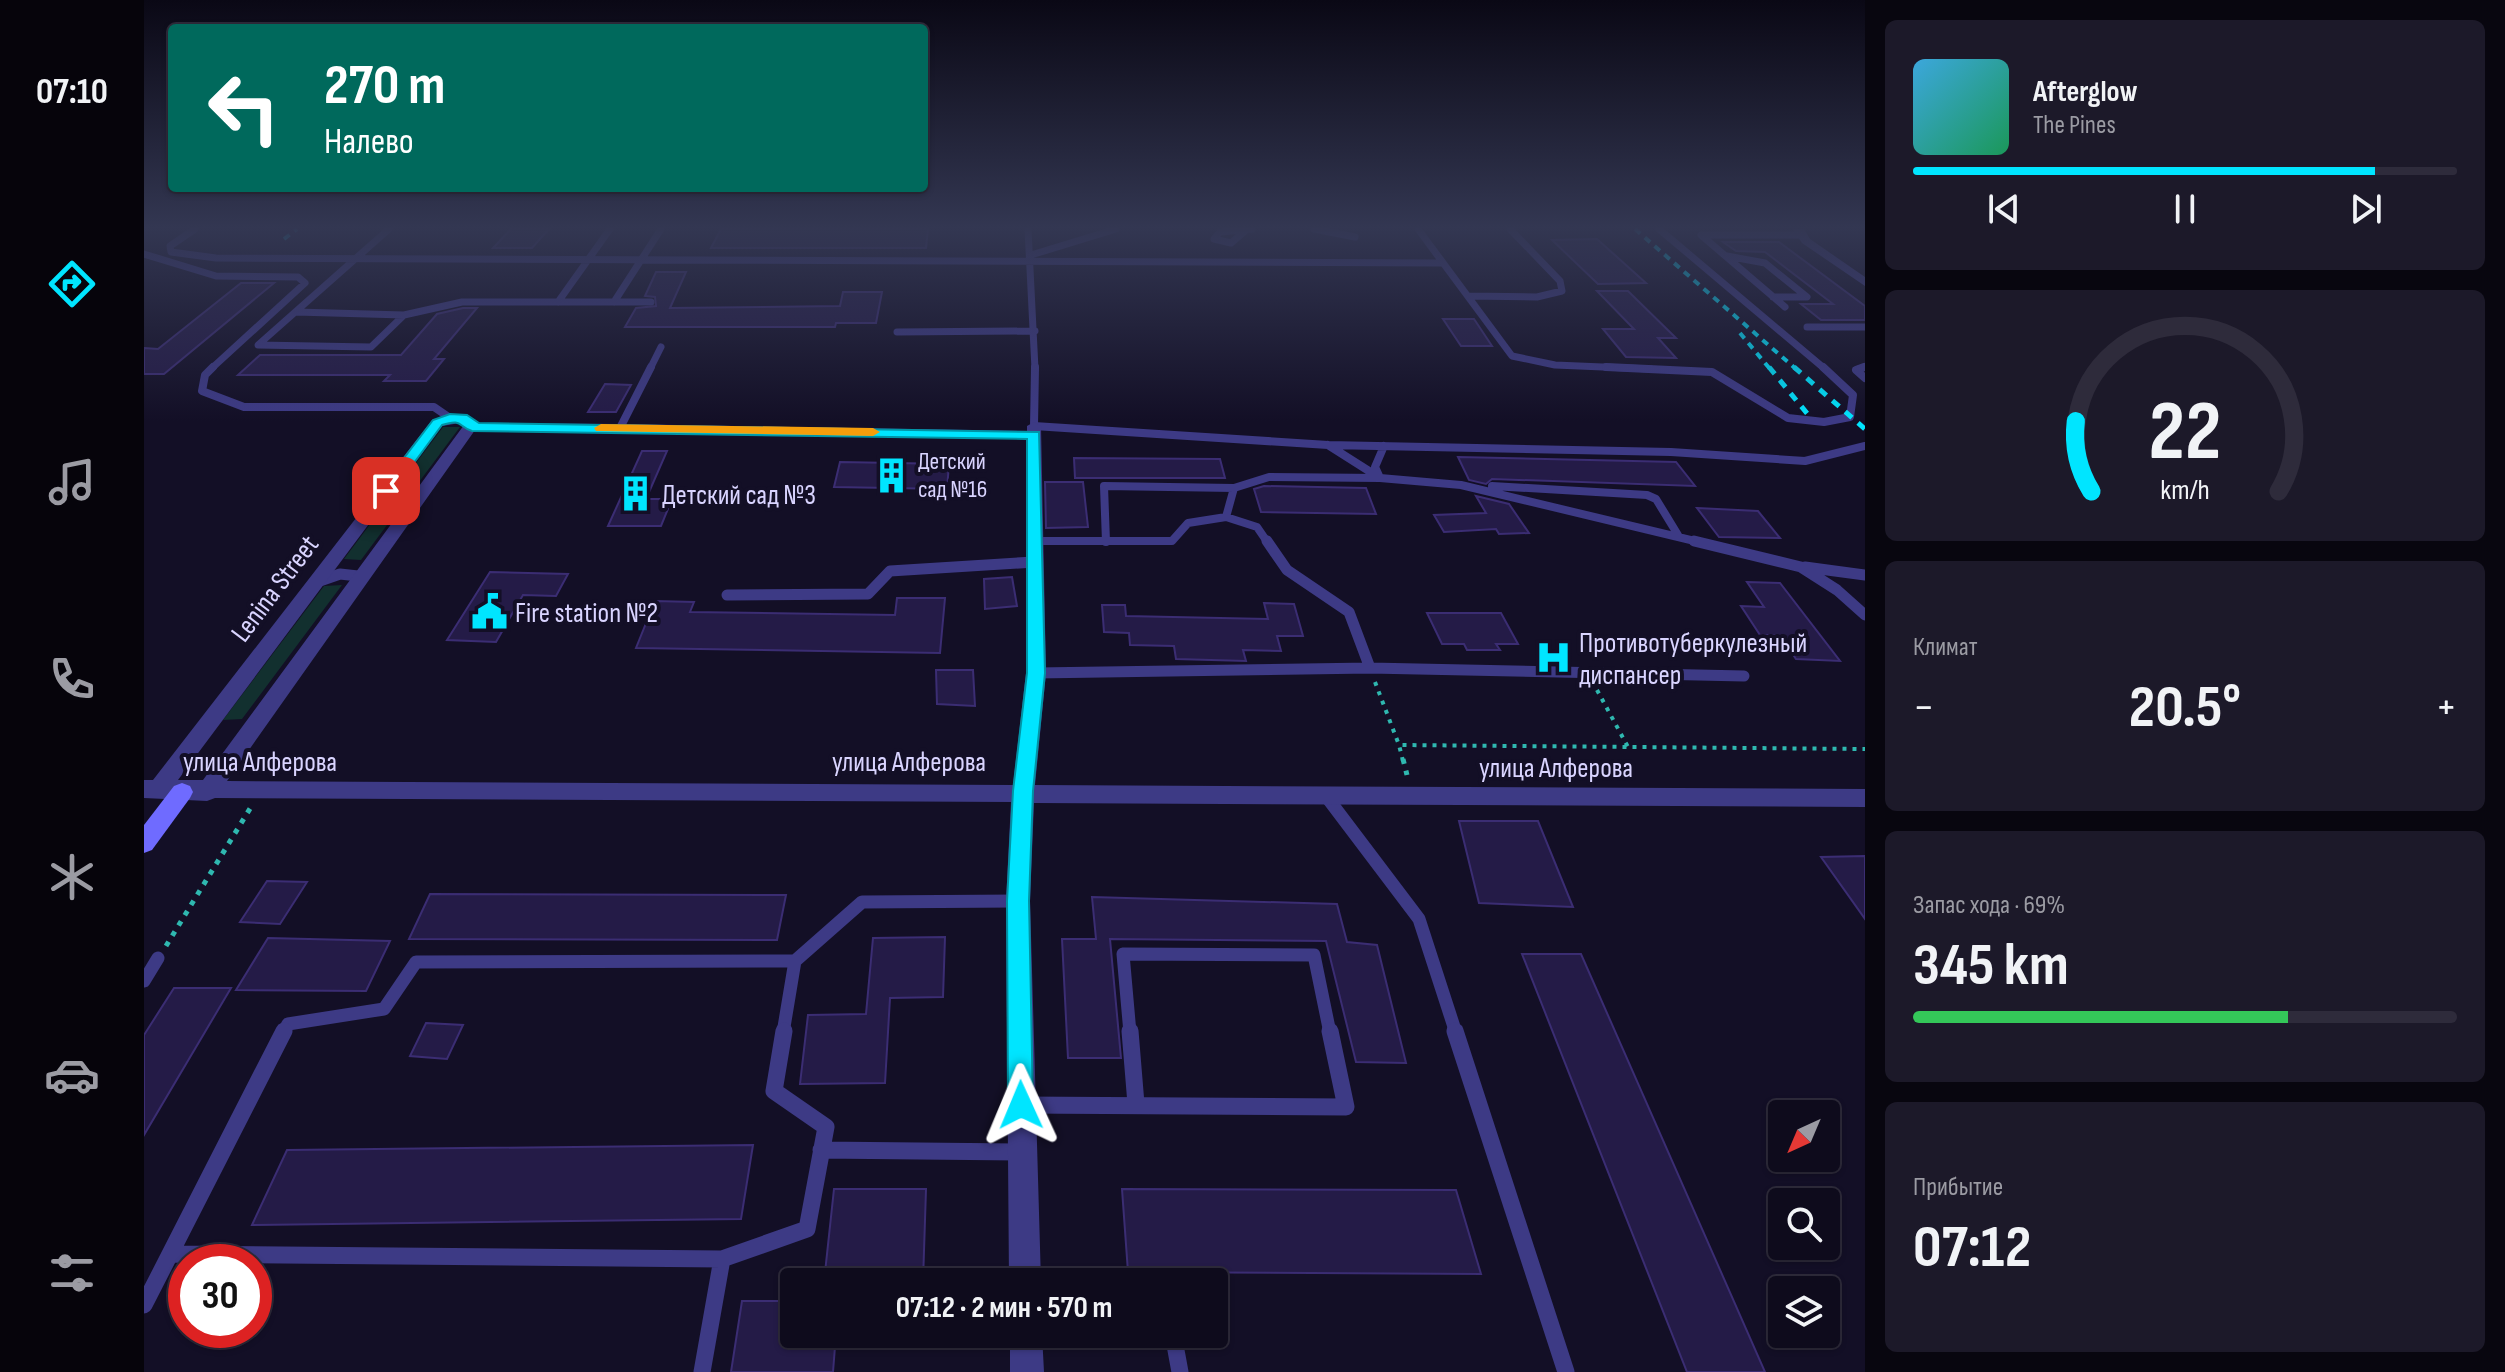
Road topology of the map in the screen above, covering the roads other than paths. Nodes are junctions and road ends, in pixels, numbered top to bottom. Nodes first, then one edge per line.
1 (294, 293) edge
2 (317, 293) edge
3 (564, 293) edge
4 (620, 293) edge
5 (1033, 293) edge
6 (1466, 293) edge
7 (1554, 293) edge
8 (1735, 293) edge
9 (1768, 293) edge
10 (1802, 293) edge
11 (1468, 296) junction
12 (1772, 297) junction
13 (558, 302) junction
14 (614, 302) junction
15 (651, 302) dead end
16 (1785, 307) dead end
17 (296, 312) junction
18 (404, 315) junction
19 (1807, 327) dead end
20 (1865, 327) edge
21 (1035, 331) junction
22 (897, 332) dead end
23 (661, 347) dead end
24 (1865, 367) edge
25 (1865, 378) edge
26 (444, 420) junction
27 (472, 427) junction
28 (620, 428) junction
29 (1034, 430) junction
30 (1328, 445) junction
31 (1384, 446) junction
32 (1865, 446) edge
33 (1380, 478) junction
34 (1461, 485) junction
35 (1234, 488) junction
36 (1226, 517) junction
37 (1678, 535) junction
38 (1106, 542) junction
39 (1034, 552) junction
40 (1801, 567) junction
41 (1865, 575) edge
42 (317, 582) junction
43 (360, 582) junction
44 (727, 595) dead end
45 (1865, 615) edge
46 (1370, 668) junction
47 (1036, 673) junction
48 (1744, 676) dead end
49 (151, 790) edge
50 (1023, 791) junction
51 (182, 792) junction
52 (207, 792) junction
53 (1326, 796) junction
54 (1865, 798) edge
55 (144, 843) edge
56 (1018, 901) junction
57 (158, 958) road end
58 (795, 961) junction
59 (144, 981) edge
60 (1136, 1104) junction
61 (1021, 1105) junction
62 (821, 1150) junction
63 (1023, 1152) junction
64 (176, 1244) edge
65 (272, 1255) edge
66 (722, 1259) junction
67 (168, 1260) edge
68 (1025, 1268) edge
69 (144, 1305) edge
70 (1026, 1348) edge
71 (1176, 1348) edge
72 (702, 1372) edge
73 (1027, 1372) edge
74 (1180, 1372) edge
75 (1566, 1372) edge

1 - 26 lane
2 - 17 lane
3 - 13 lane
4 - 14 lane
5 - 21 lane
6 - 11 lane
7 - 11 lane
8 - 11 lane
9 - 12 lane
10 - 12 lane
12 - 16 lane
13 - 14 lane
13 - 18 lane
14 - 15 lane
17 - 18 lane
17 - 18 lane
19 - 20 lane
21 - 22 lane
21 - 29 lane
23 - 28 lane
24 - 25 lane
26 - 27 street
26 - 42 street, Lenina Street
27 - 28 lane
27 - 43 street
28 - 29 lane
29 - 30 lane
29 - 39 street
30 - 31 lane
30 - 33 lane
31 - 32 lane
31 - 33 lane
33 - 34 lane
33 - 35 lane
34 - 37 lane
34 - 37 lane
35 - 36 lane
35 - 38 lane
36 - 38 lane
36 - 46 lane
37 - 40 lane
38 - 39 lane
39 - 44 lane
39 - 47 street
40 - 41 lane
40 - 45 lane
42 - 43 lane
42 - 49 street, Lenina Street
43 - 52 street
46 - 47 lane
46 - 48 lane
47 - 50 street
49 - 51 street, улица Алферова
50 - 52 street, улица Алферова
50 - 53 street, улица Алферова
50 - 56 street
51 - 52 street, улица Алферова
51 - 55 street
53 - 54 street, улица Алферова
53 - 75 lane
56 - 58 lane
56 - 61 street
57 - 59 lane
58 - 62 lane
58 - 64 lane
60 - 60 lane
60 - 61 lane
61 - 63 street
62 - 63 lane
62 - 66 lane
63 - 68 street
65 - 66 lane
66 - 72 lane
67 - 69 lane
70 - 73 street
71 - 74 lane

